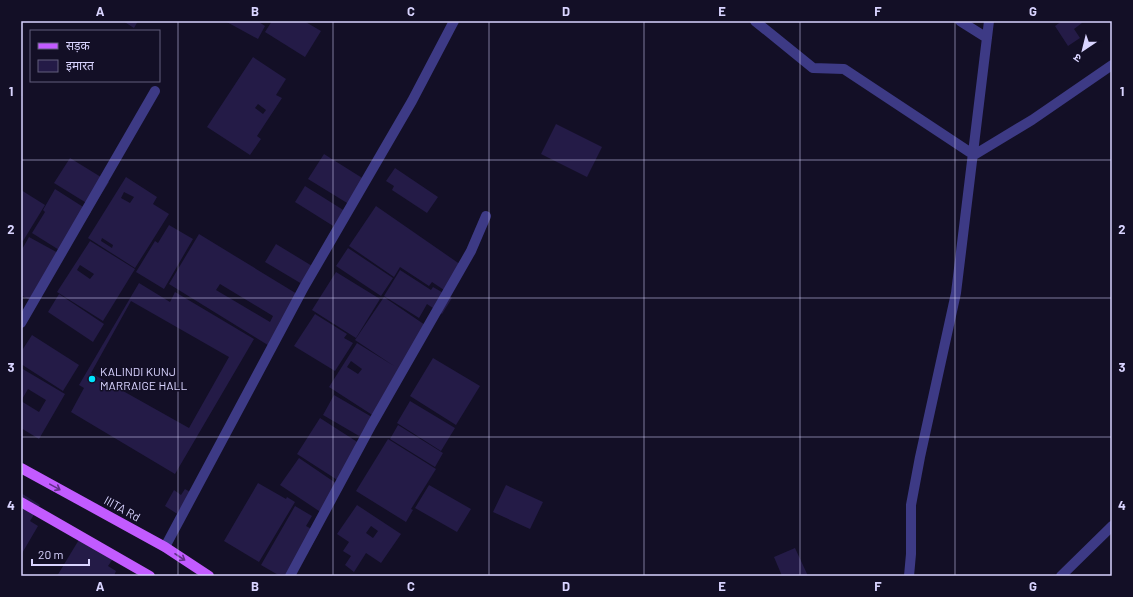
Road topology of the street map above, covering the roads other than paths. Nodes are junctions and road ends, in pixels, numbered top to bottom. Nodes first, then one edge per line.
1 (454, 21) edge
2 (755, 21) edge
3 (960, 21) edge
4 (989, 21) edge
5 (987, 38) junction
6 (1112, 65) edge
7 (155, 91) dead end
8 (974, 155) junction
9 (486, 216) dead end
10 (21, 323) edge
11 (21, 468) edge
12 (21, 502) edge
13 (1112, 526) edge
14 (165, 547) junction
15 (150, 576) edge
16 (209, 576) edge
17 (290, 576) edge
18 (909, 576) edge
19 (1061, 576) edge

1 - 14 street
2 - 8 street
3 - 5 street
4 - 5 street
5 - 8 street
6 - 8 street
7 - 10 street
8 - 18 street
9 - 17 street
11 -> 14 main road, IIITA Rd
12 - 15 main road
13 - 19 street
14 -> 16 main road, IIITA Rd

